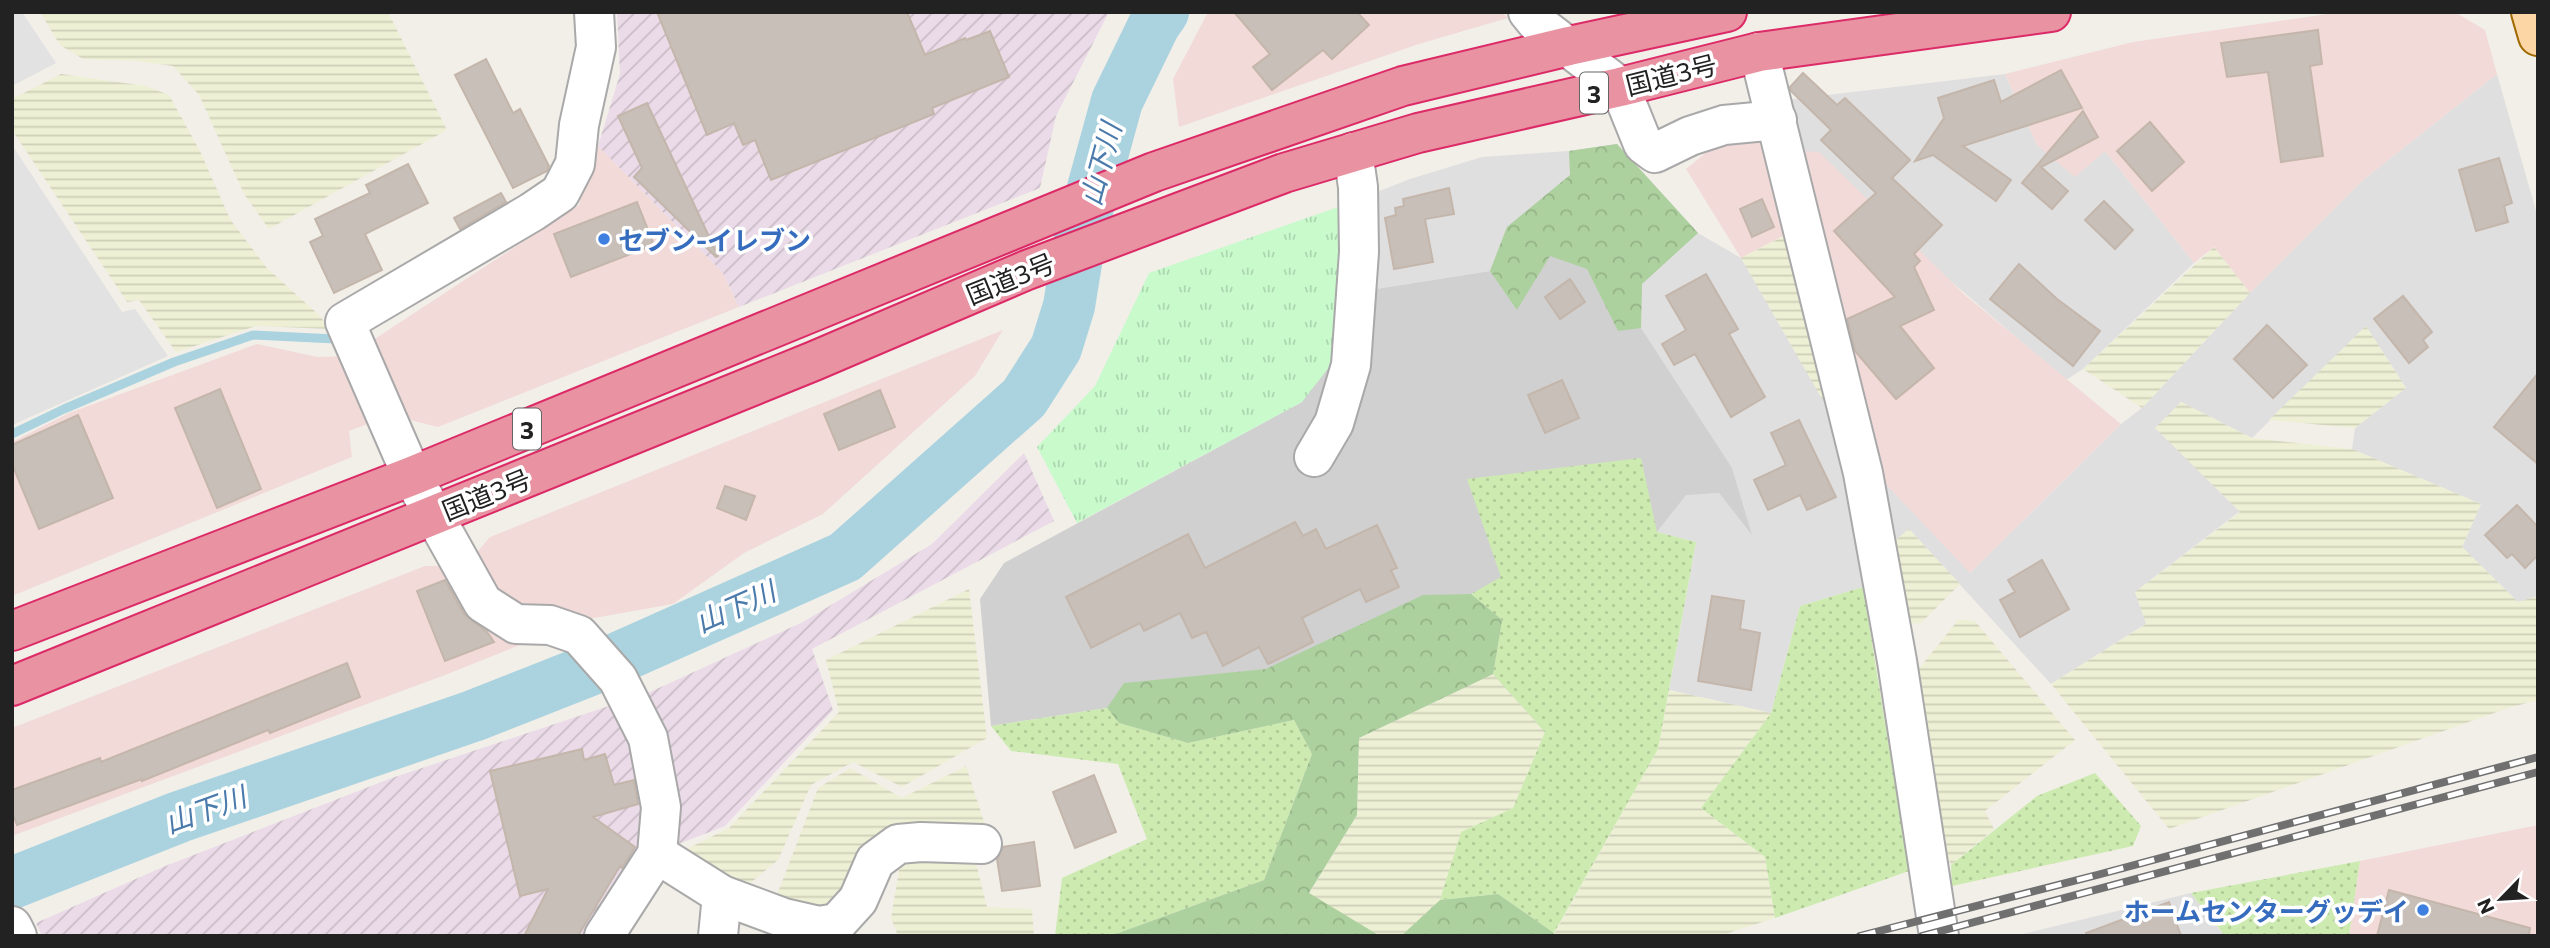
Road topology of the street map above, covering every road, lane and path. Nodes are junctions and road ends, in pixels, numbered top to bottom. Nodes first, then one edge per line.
1 (594, 12) edge
2 (1528, 12) edge
3 (1727, 12) edge
4 (2051, 12) edge
5 (2532, 12) edge
6 (2538, 36) edge
7 (1569, 46) junction
8 (1759, 52) junction
9 (1620, 87) junction
10 (1777, 120) junction
11 (1353, 152) junction
12 (1314, 457) dead end
13 (412, 477) junction
14 (432, 515) junction
15 (12, 631) edge
16 (12, 686) edge
17 (982, 844) dead end
18 (657, 854) junction
19 (722, 895) junction
20 (12, 926) edge
21 (17, 936) edge
22 (604, 936) edge
23 (718, 936) edge
24 (1939, 936) edge

1 - 13 street
2 - 7 street
3 - 7 highway, 国道3号 / 3
4 - 8 highway, 国道3号 / 3
5 - 6 main road
7 - 9 street
7 - 13 highway, 国道3号 / 3
8 - 9 highway, 国道3号 / 3
8 - 10 street
9 - 10 street
9 - 11 highway, 国道3号 / 3
10 - 24 street
11 - 12 street
11 - 14 highway, 国道3号 / 3
13 - 14 street
13 - 15 highway, 国道3号 / 3
14 - 16 highway, 国道3号 / 3
14 - 18 street
17 - 19 street
18 - 19 street
18 - 22 street
19 - 23 street
20 - 21 street

